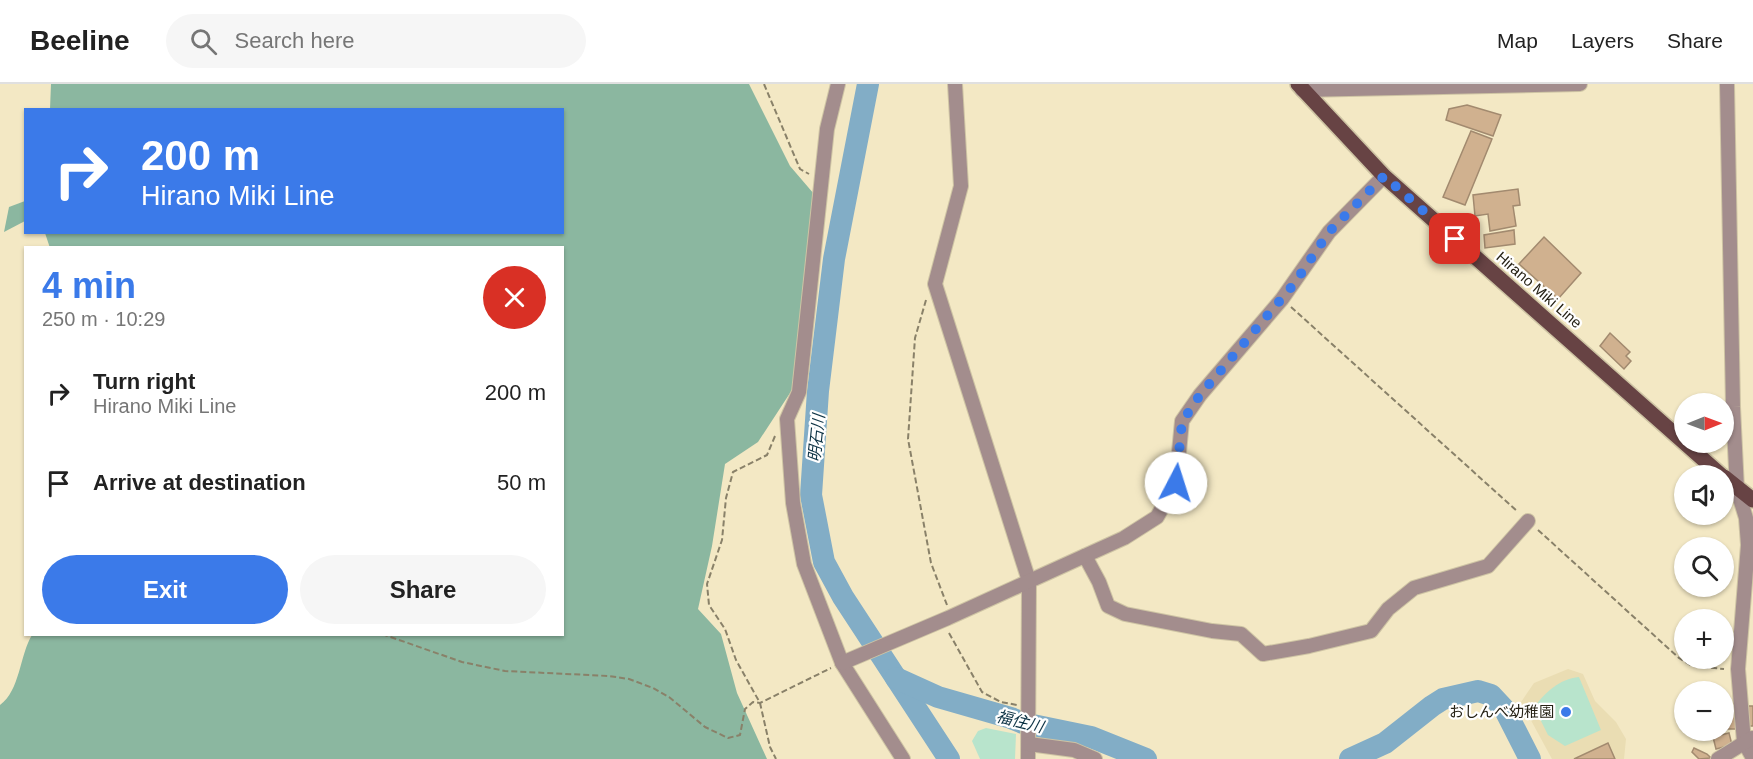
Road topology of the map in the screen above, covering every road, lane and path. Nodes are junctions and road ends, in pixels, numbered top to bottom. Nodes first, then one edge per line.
1 (764, 84) edge
2 (838, 84) edge
3 (955, 84) edge
4 (1580, 84) edge
5 (1727, 84) edge
6 (1300, 87) edge
7 (1384, 176) junction
8 (821, 182) junction
9 (927, 294) dead end
10 (1282, 299) junction
11 (787, 419) junction
12 (1711, 465) edge
13 (1734, 486) edge
14 (1737, 489) junction
15 (1753, 500) edge
16 (1528, 521) junction
17 (1084, 556) junction
18 (1029, 581) junction
19 (948, 618) junction
20 (388, 636) edge
21 (842, 663) junction
22 (1738, 669) junction
23 (760, 703) junction
24 (1021, 706) dead end
25 (1749, 740) edge
26 (1029, 744) junction
27 (1753, 758) edge
28 (776, 759) edge
29 (903, 759) edge
30 (1028, 759) edge
31 (1095, 759) edge
32 (1718, 759) edge

1 - 8 path
2 - 8 street
3 - 18 street
4 - 6 street
5 - 14 street
6 - 7 main road, Hirano Miki Line
7 - 10 street
7 - 12 main road, Hirano Miki Line
8 - 11 street
9 - 19 path
10 - 16 path
10 - 17 street
11 - 21 street
11 - 23 path
13 - 14 main road, Hirano Miki Line
14 - 15 main road, Hirano Miki Line
14 - 22 street
16 - 17 street
16 - 22 path
17 - 18 street
18 - 19 street
18 - 26 street
19 - 21 street
19 - 24 path
20 - 23 path
21 - 23 path
21 - 29 street
22 - 25 street
23 - 28 path
25 - 27 street
25 - 32 street
26 - 30 street
26 - 31 street

